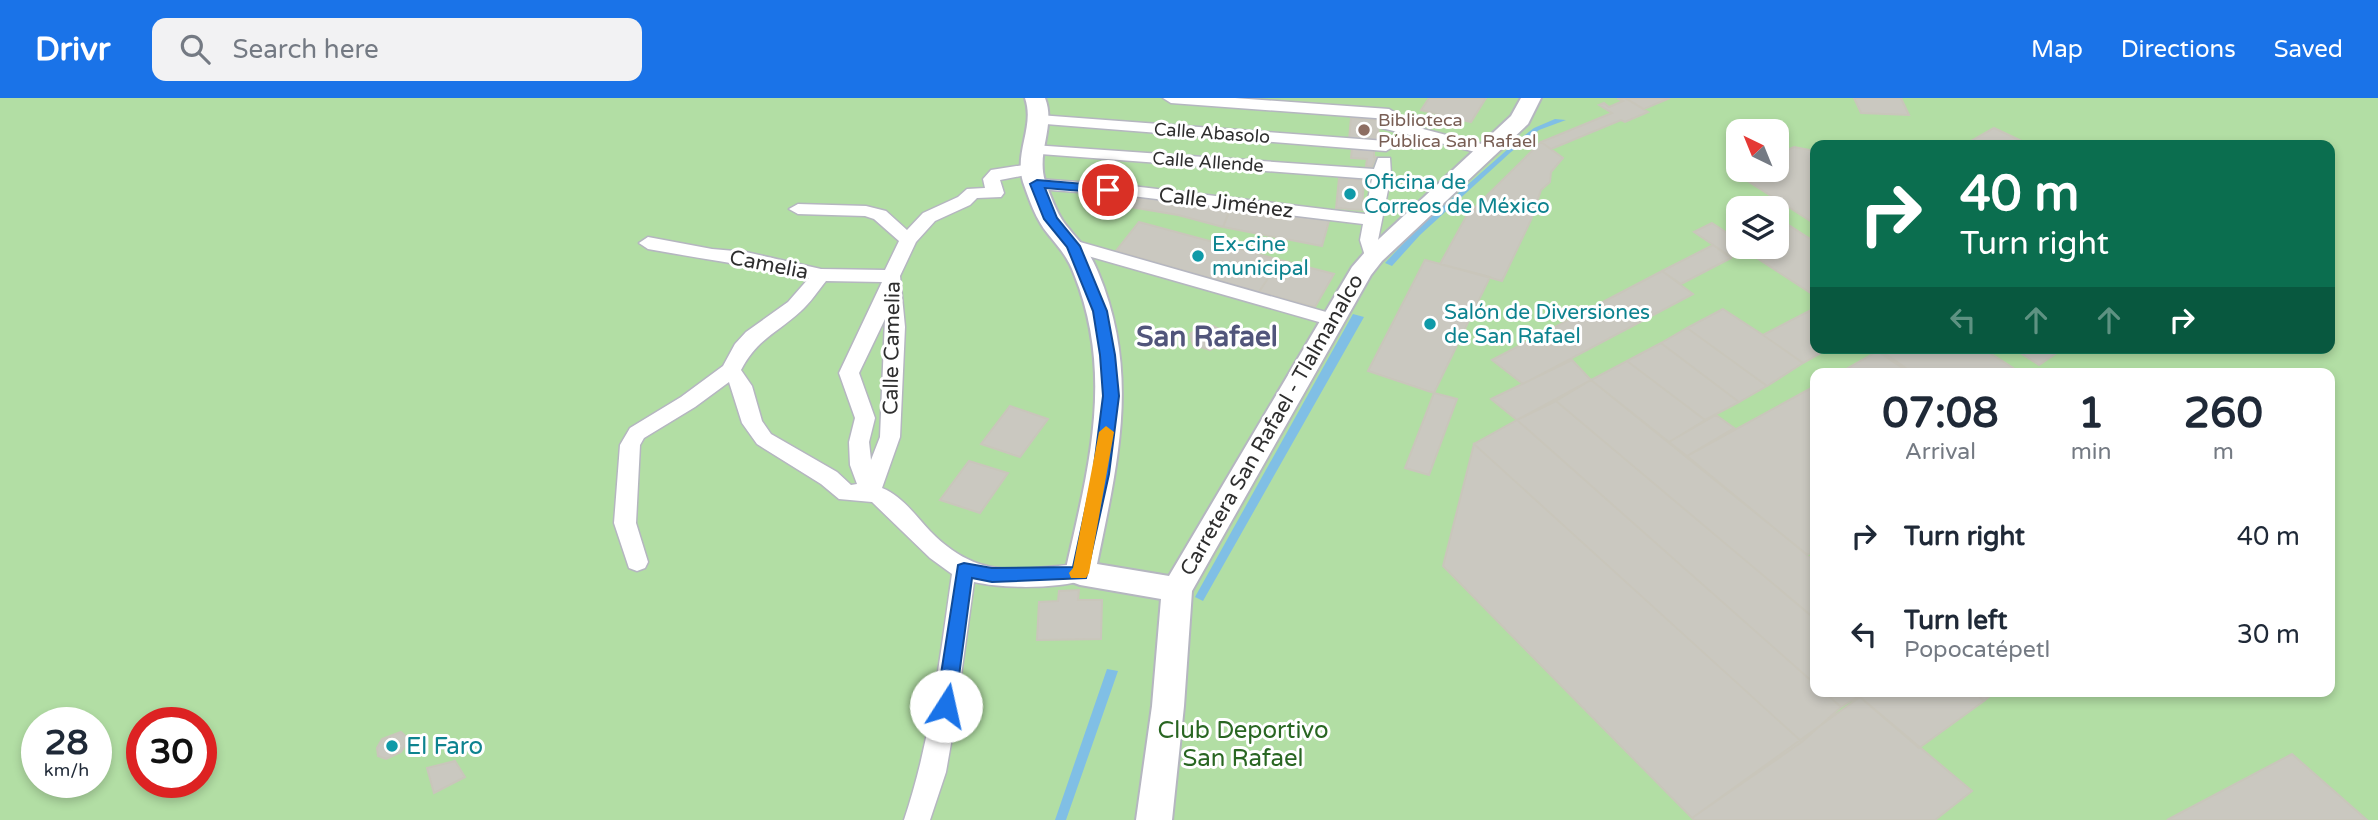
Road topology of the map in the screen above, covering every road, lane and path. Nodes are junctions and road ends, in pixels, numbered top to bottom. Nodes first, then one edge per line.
1 (1171, 98) edge
2 (1531, 98) edge
3 (1037, 109) edge
4 (1389, 112) edge
5 (1386, 146) junction
6 (1487, 150) junction
7 (1033, 167) junction
8 (1383, 175) junction
9 (798, 209) dead end
10 (1373, 220) junction
11 (908, 240) junction
12 (648, 243) dead end
13 (1073, 246) junction
14 (1374, 256) junction
15 (821, 275) junction
16 (892, 280) junction
17 (1333, 320) junction
18 (731, 370) junction
19 (870, 492) junction
20 (637, 562) dead end
21 (964, 570) junction
22 (1080, 573) junction
23 (1177, 590) junction
24 (917, 820) edge
25 (1154, 820) edge

1 - 4 street
2 - 6 street, Carretera San Rafael - Tlalmanalco
3 - 5 street, Calle Abasolo
3 - 7 street
4 - 5 street
4 - 6 street
5 - 8 street
6 - 14 street, Carretera San Rafael - Tlalmanalco
7 - 8 street, Calle Allende
7 - 10 street, Calle Jiménez
7 - 11 street, Calle Camelia
7 - 13 street
8 - 10 street
9 - 11 street
10 - 14 street
11 - 16 street, Calle Camelia
12 - 15 street, Camelia
13 - 17 street
13 - 22 street
14 - 17 street, Carretera San Rafael - Tlalmanalco
15 - 16 street, Camelia
15 - 18 street
16 - 19 street, Calle Camelia
16 - 19 street
17 - 23 street, Carretera San Rafael - Tlalmanalco
18 - 19 street
18 - 20 street
19 - 21 street
21 - 22 street
21 - 24 street
22 - 23 street
23 - 25 street, Carretera San Rafael - Tlalmanalco

